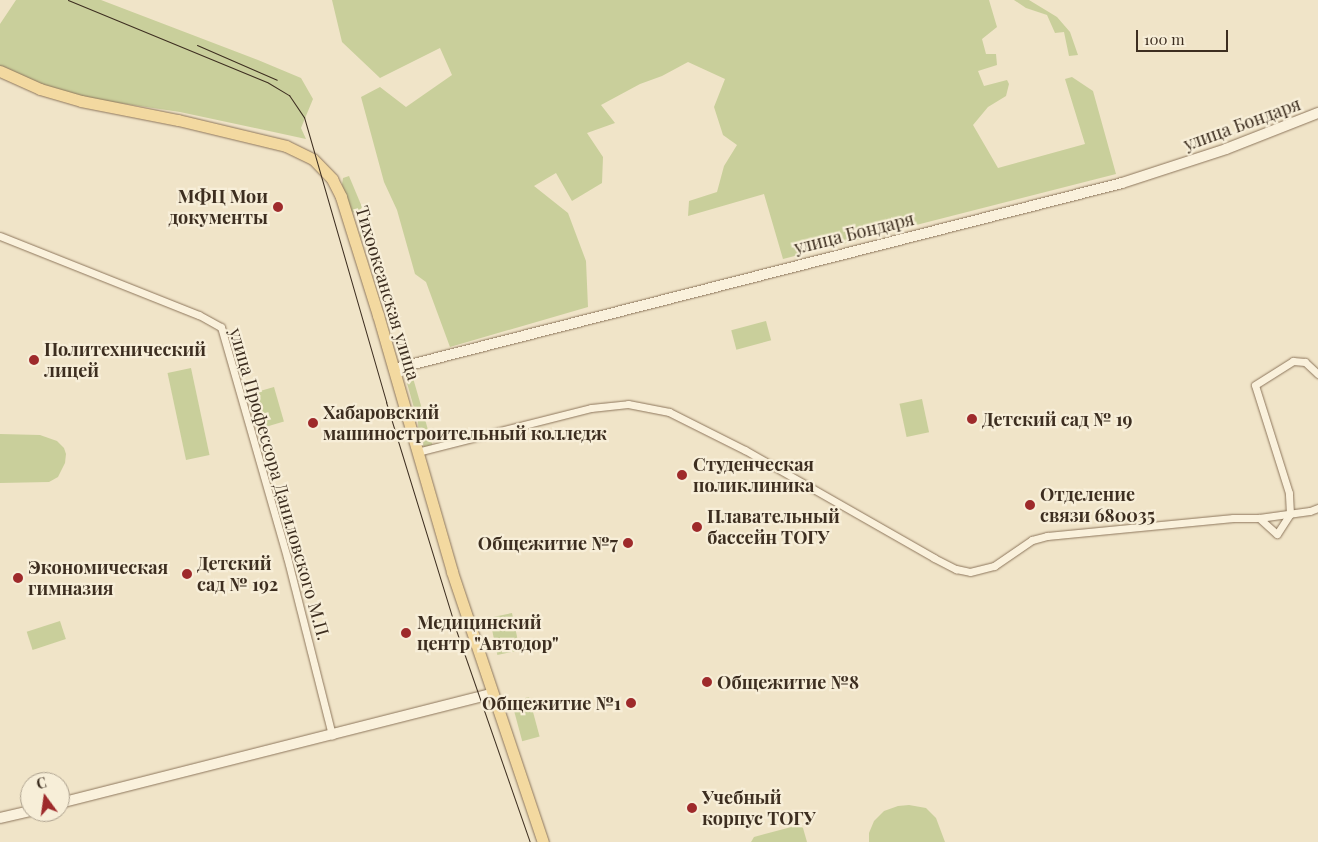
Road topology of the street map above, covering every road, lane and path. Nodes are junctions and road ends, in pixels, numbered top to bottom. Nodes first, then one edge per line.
1 (0, 71) edge
2 (1318, 113) edge
3 (0, 236) edge
4 (394, 369) junction
5 (1318, 374) edge
6 (417, 452) junction
7 (1318, 508) edge
8 (1290, 514) junction
9 (1259, 518) junction
10 (492, 694) junction
11 (332, 735) junction
12 (70, 801) edge
13 (20, 813) edge
14 (0, 818) edge
15 (543, 842) edge

1 - 4 main road, Тихоокеанская улица
2 - 4 main road, улица Бондаря
3 - 11 street, улица Профессора Даниловского М.П.
4 - 6 main road, Тихоокеанская улица
5 - 8 street
6 - 9 street
6 - 10 main road, Тихоокеанская улица
7 - 8 street
8 - 9 street
8 - 9 street
10 - 11 main road
10 - 15 main road, Тихоокеанская улица
11 - 12 main road
13 - 14 main road

